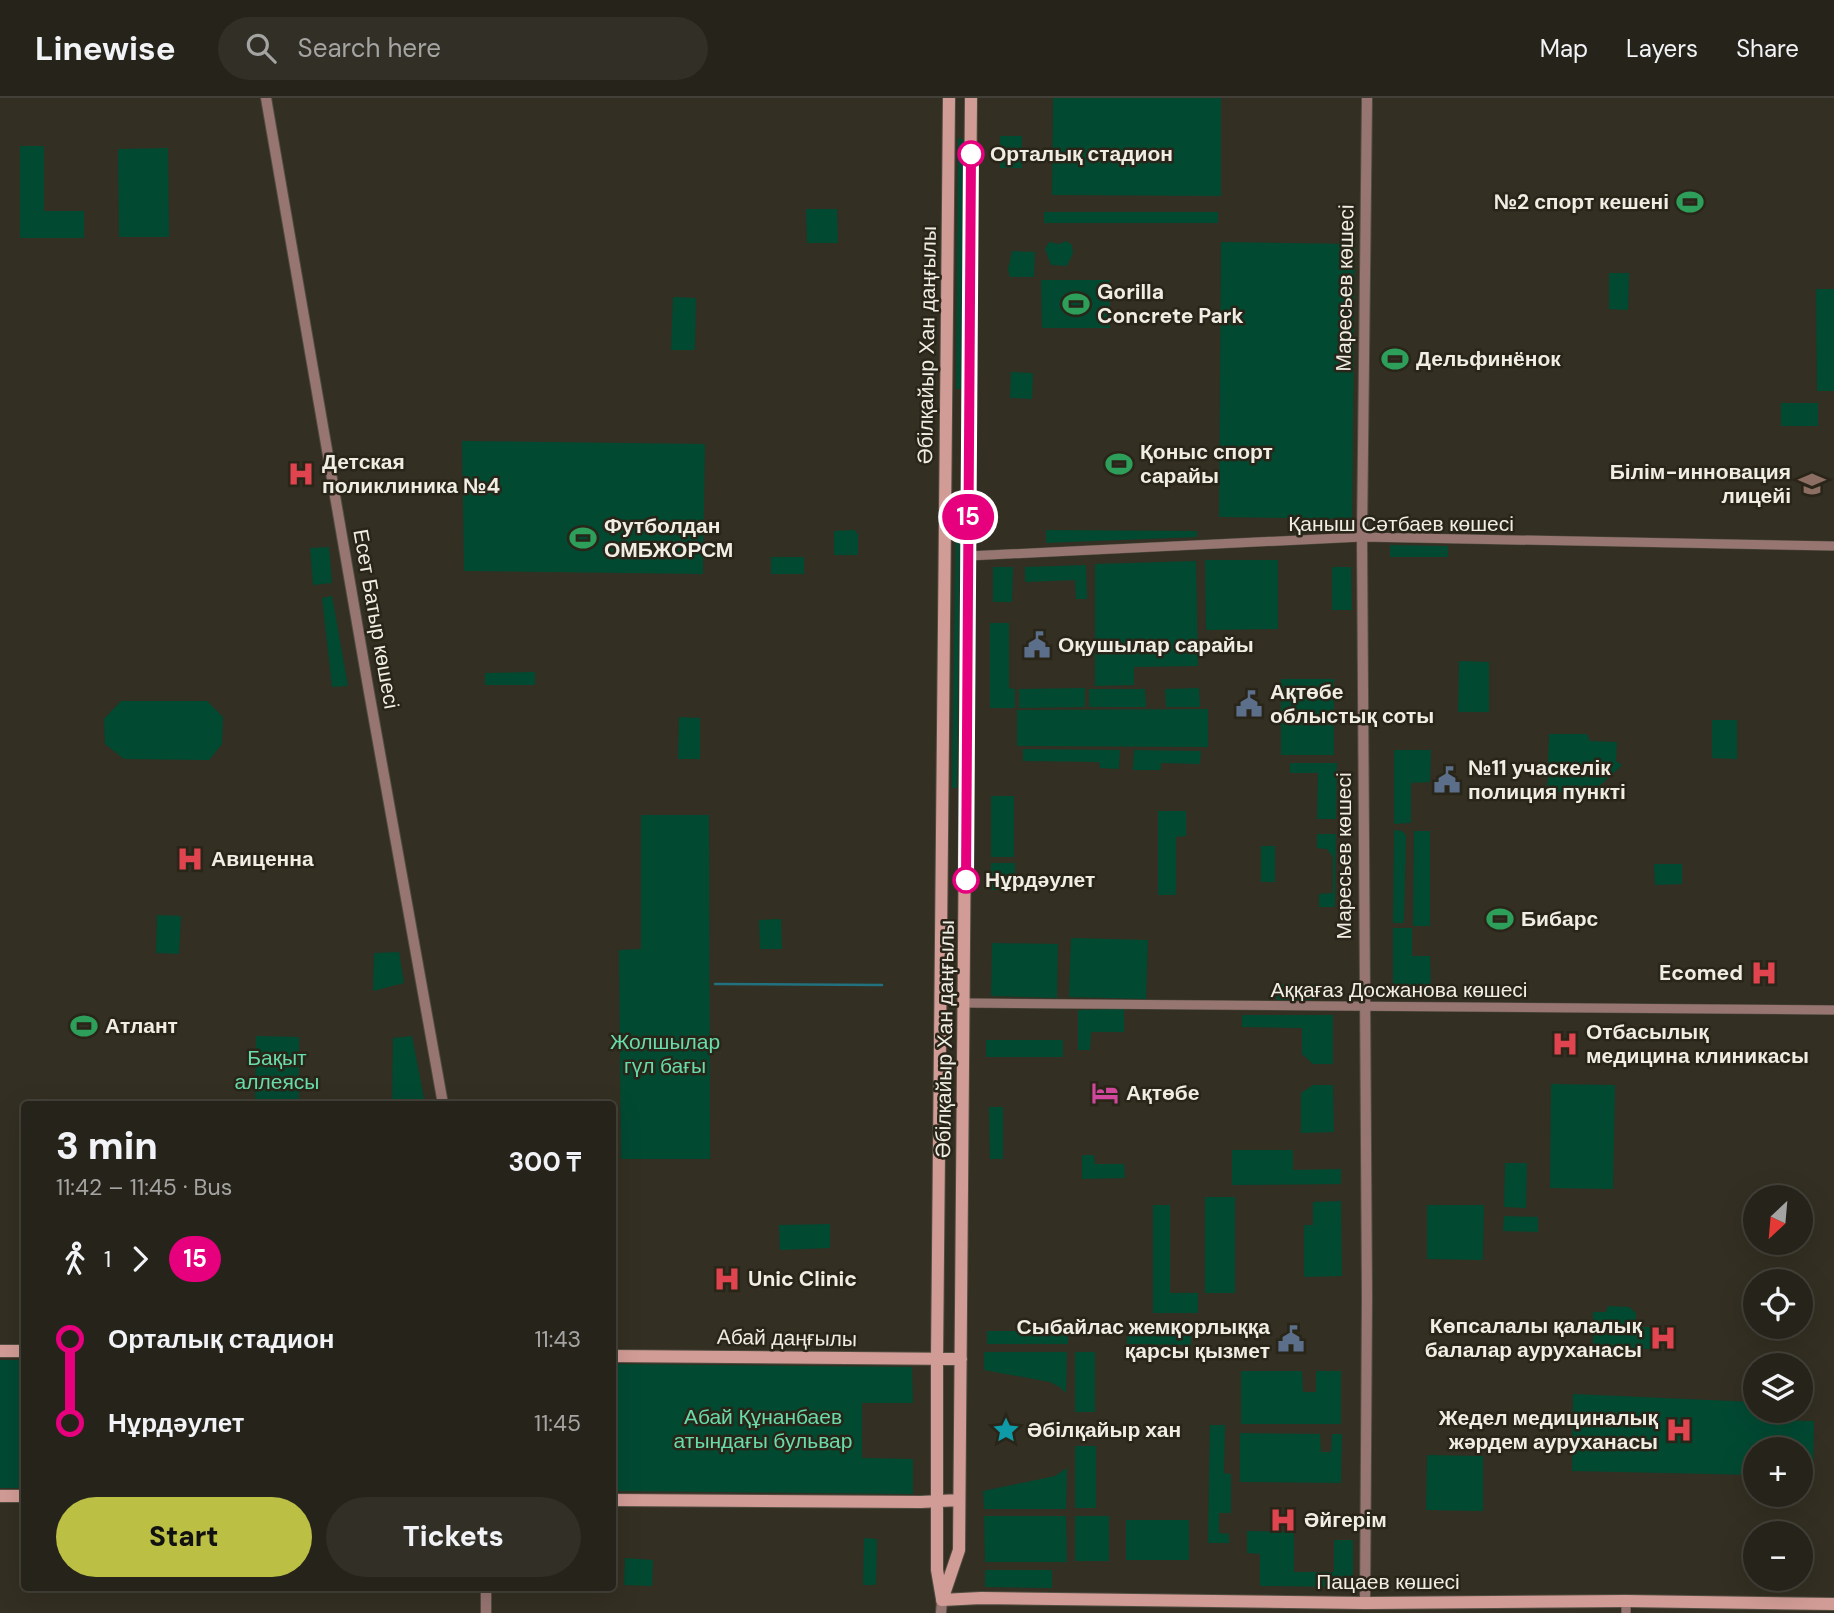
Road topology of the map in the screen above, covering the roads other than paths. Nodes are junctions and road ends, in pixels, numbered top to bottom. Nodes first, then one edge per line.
1 (266, 98) edge
2 (950, 98) edge
3 (971, 98) edge
4 (1367, 98) edge
5 (945, 405) junction
6 (968, 405) junction
7 (1362, 537) junction
8 (1834, 546) edge
9 (968, 556) junction
10 (943, 804) junction
11 (966, 804) junction
12 (965, 1003) junction
13 (1365, 1008) junction
14 (1834, 1010) edge
15 (442, 1101) edge
16 (939, 1166) junction
17 (963, 1166) junction
18 (937, 1294) junction
19 (962, 1294) junction
20 (0, 1351) edge
21 (21, 1351) edge
22 (616, 1356) edge
23 (937, 1359) junction
24 (961, 1359) junction
25 (0, 1496) edge
26 (21, 1496) edge
27 (616, 1500) edge
28 (959, 1500) junction
29 (936, 1501) junction
30 (486, 1591) edge
31 (1834, 1604) edge
32 (942, 1606) edge
33 (1626, 1607) edge
34 (1365, 1608) edge
35 (486, 1613) edge

1 - 15 street, Есет Батыр көшесі
2 - 5 main road, Әбілқайыр Хан даңғылы
3 - 6 main road, Әбілқайыр Хан даңғылы
4 - 7 street, Маресьев көшесі
5 - 6 main road
5 - 10 main road, Әбілқайыр Хан даңғылы
6 - 9 main road, Әбілқайыр Хан даңғылы
7 - 8 street, Қаныш Сәтбаев көшесі
7 - 9 street, Қаныш Сәтбаев көшесі
7 - 13 street, Маресьев көшесі
9 - 11 main road, Әбілқайыр Хан даңғылы
10 - 11 main road
10 - 16 main road, Әбілқайыр Хан даңғылы
11 - 12 main road, Әбілқайыр Хан даңғылы
12 - 13 street, Аққағаз Досжанова көшесі
12 - 17 main road, Әбілқайыр Хан даңғылы
13 - 14 street, Аққағаз Досжанова көшесі
13 - 34 street, Маресьев көшесі
16 - 17 main road
16 - 18 main road, Әбілқайыр Хан даңғылы
17 - 19 main road, Әбілқайыр Хан даңғылы
18 - 19 main road
18 - 23 main road, Әбілқайыр Хан даңғылы
19 - 24 main road, Әбілқайыр Хан даңғылы
20 - 21 main road
22 - 23 main road, Абай даңғылы
23 - 24 main road, Абай даңғылы
23 - 29 main road, Әбілқайыр Хан даңғылы
24 - 28 main road, Әбілқайыр Хан даңғылы
25 - 26 main road
27 - 29 main road
28 - 29 main road
28 - 32 main road, Әбілқайыр Хан даңғылы
29 - 32 main road, Әбілқайыр Хан даңғылы
30 - 35 street
31 - 33 main road, Пацаев көшесі
32 - 34 main road, Пацаев көшесі
33 - 34 main road, Пацаев көшесі

